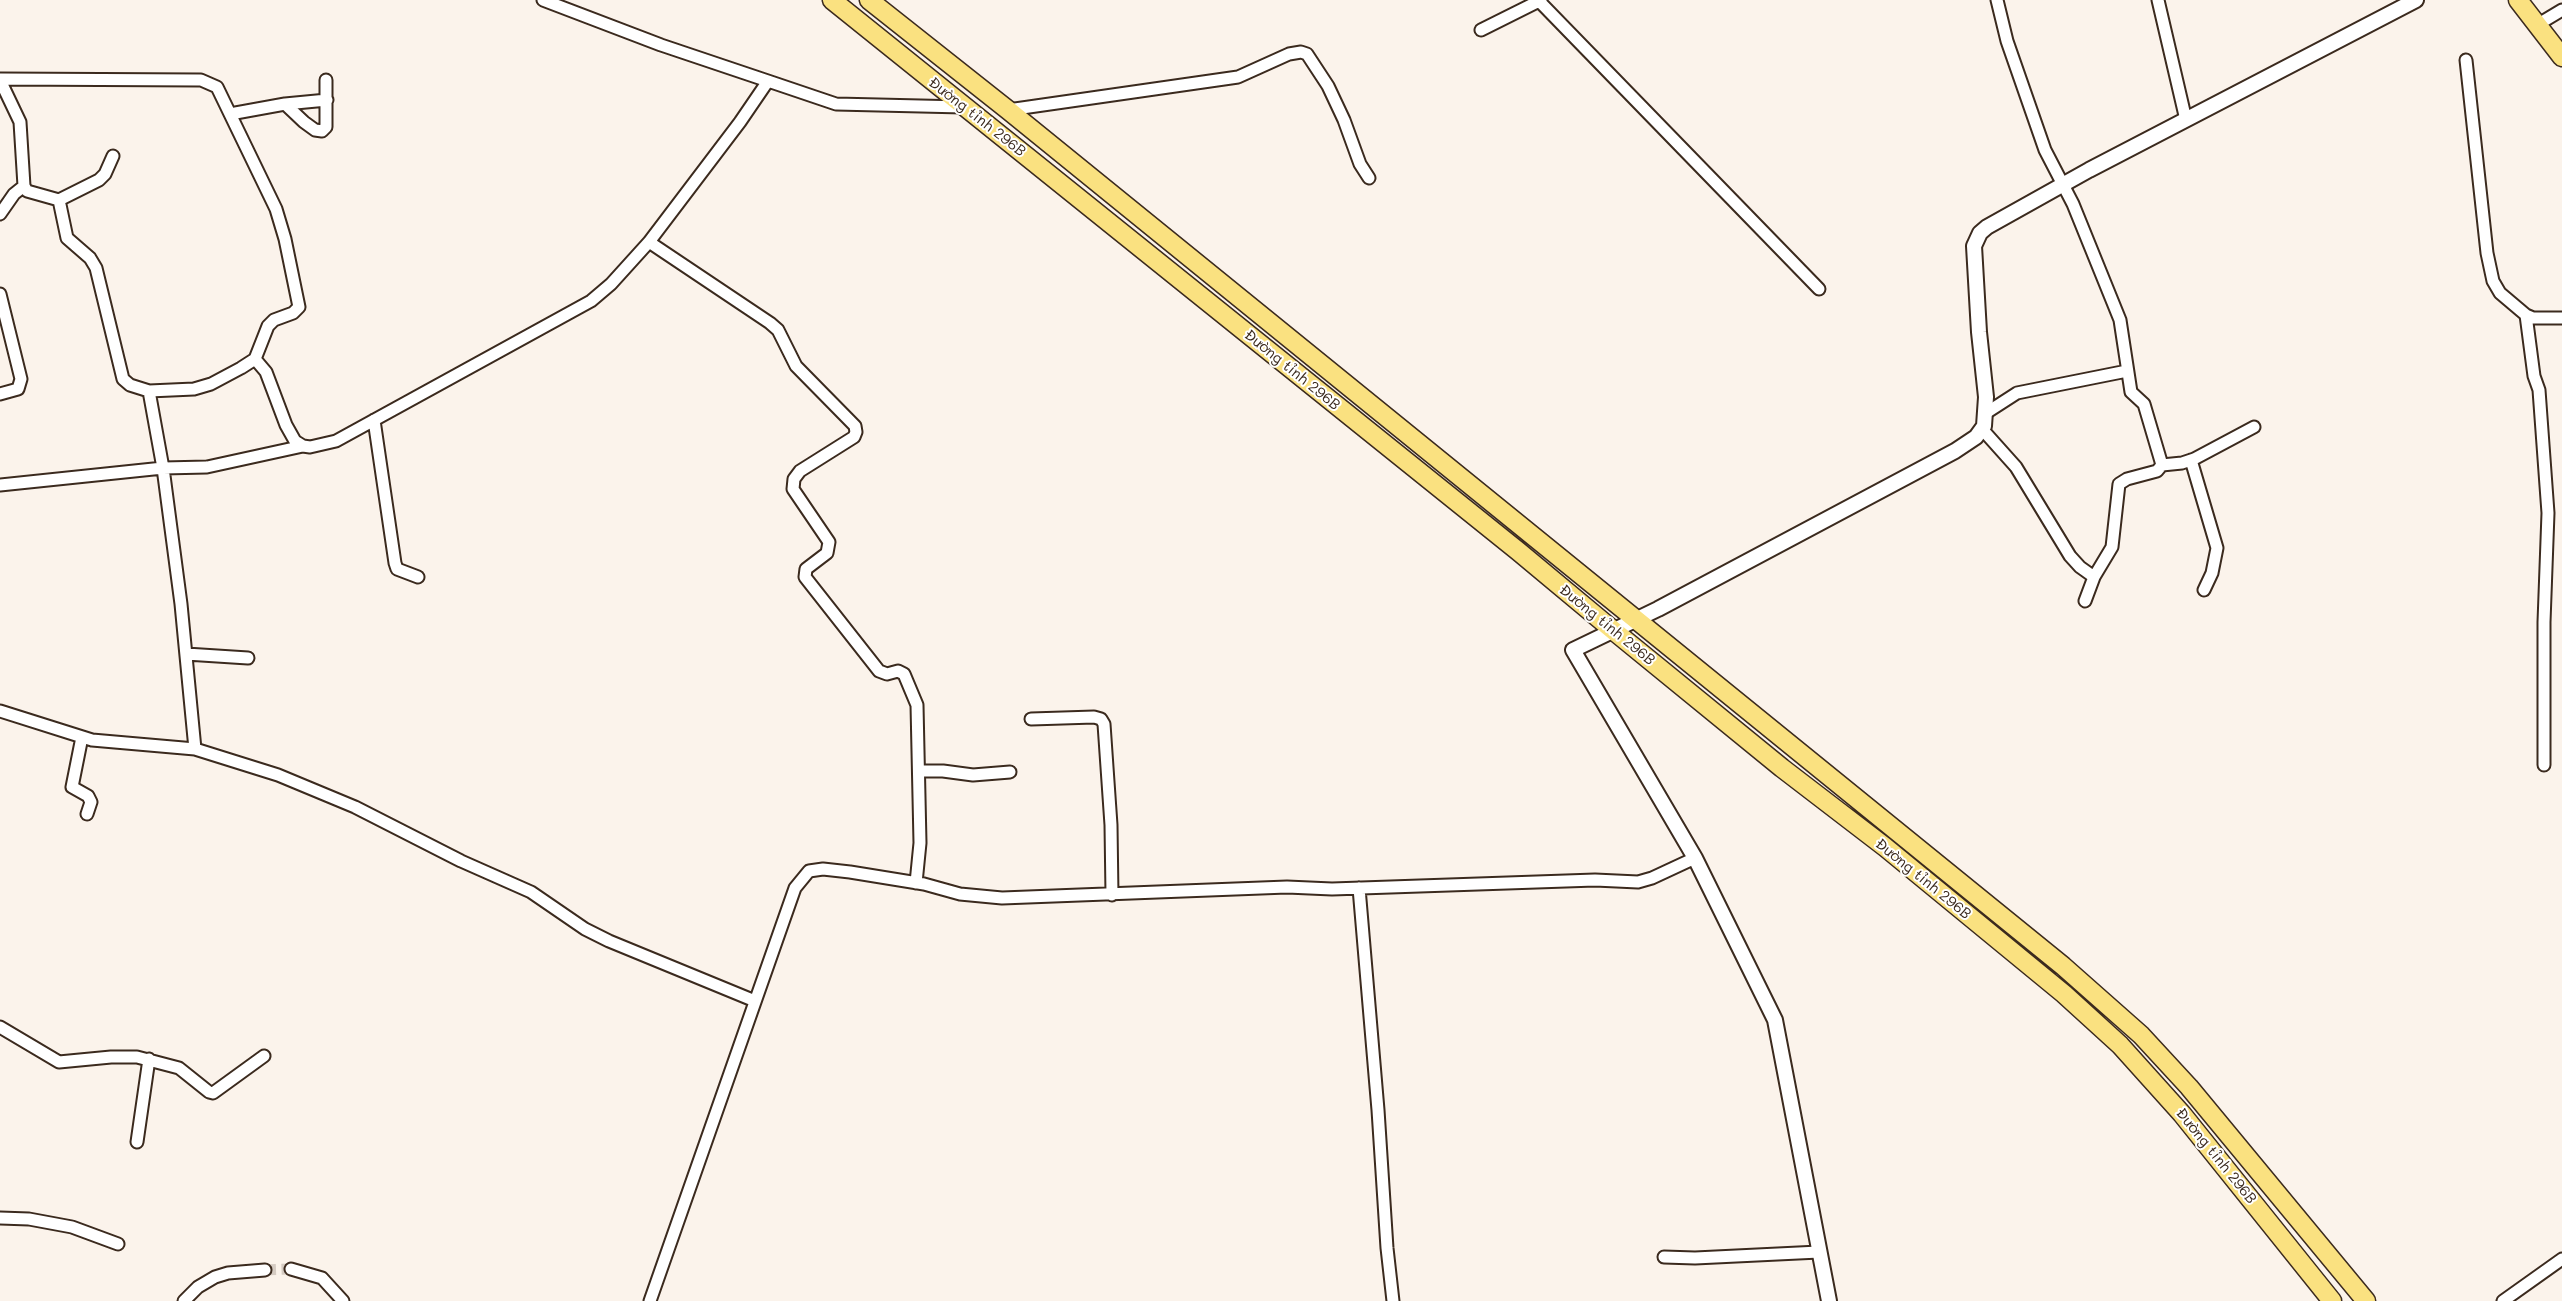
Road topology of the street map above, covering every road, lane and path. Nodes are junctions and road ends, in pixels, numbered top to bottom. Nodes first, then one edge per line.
1 (543, 0) edge
2 (832, 0) edge
3 (869, 0) edge
4 (1540, 0) edge
5 (1997, 0) edge
6 (2158, 0) edge
7 (2416, 0) edge
8 (2518, 0) edge
9 (2562, 10) edge
10 (2537, 25) junction
11 (1481, 30) dead end
12 (2562, 57) edge
13 (2466, 60) dead end
14 (0, 79) edge
15 (326, 80) dead end
16 (768, 81) junction
17 (327, 100) junction
18 (285, 104) junction
19 (963, 107) junction
20 (1008, 110) junction
21 (230, 114) junction
22 (2186, 120) junction
23 (113, 156) dead end
24 (1369, 178) dead end
25 (2062, 185) junction
26 (24, 186) junction
27 (59, 200) junction
28 (0, 214) edge
29 (649, 242) junction
30 (1819, 288) dead end
31 (0, 294) edge
32 (2526, 315) junction
33 (2562, 318) edge
34 (255, 359) junction
35 (2127, 371) junction
36 (149, 391) junction
37 (0, 394) edge
38 (1986, 413) junction
39 (374, 420) junction
40 (2254, 427) dead end
41 (1982, 429) junction
42 (302, 446) junction
43 (2191, 460) junction
44 (2162, 465) junction
45 (163, 468) junction
46 (0, 485) edge
47 (2094, 576) junction
48 (418, 577) dead end
49 (2204, 590) dead end
50 (2085, 601) dead end
51 (1635, 620) junction
52 (1614, 631) junction
53 (186, 654) junction
54 (248, 658) dead end
55 (0, 712) edge
56 (1031, 719) dead end
57 (82, 738) junction
58 (195, 749) junction
59 (2544, 765) dead end
60 (918, 771) junction
61 (1010, 772) dead end
62 (87, 814) dead end
63 (1695, 858) junction
64 (916, 882) junction
65 (1359, 888) junction
66 (1112, 895) junction
67 (755, 1001) junction
68 (0, 1030) edge
69 (264, 1056) dead end
70 (149, 1060) junction
71 (137, 1142) dead end
72 (0, 1218) edge
73 (118, 1244) dead end
74 (1819, 1252) junction
75 (1664, 1257) dead end
76 (2562, 1259) edge
77 (291, 1269) tunnel mouth
78 (265, 1270) tunnel mouth
79 (184, 1301) edge
80 (342, 1301) edge
81 (650, 1301) edge
82 (1393, 1301) edge
83 (1829, 1301) edge
84 (2332, 1301) edge
85 (2366, 1301) edge
86 (2503, 1301) edge

1 - 16 street
2 - 19 main road, Đường tỉnh 296B
3 - 20 main road, Đường tỉnh 296B
4 - 11 street
4 - 30 street
5 - 25 street
6 - 22 street
7 - 22 street
8 - 10 main road
9 - 10 street
10 - 12 main road
13 - 32 street
14 - 21 street
14 - 26 street
15 - 17 street
16 - 19 street
16 - 29 street
17 - 18 street
17 - 18 street
18 - 21 street
19 - 52 main road, Đường tỉnh 296B
20 - 24 street
20 - 51 main road, Đường tỉnh 296B
21 - 34 street
22 - 25 street
23 - 27 street
25 - 35 street
25 - 38 street
26 - 27 street
26 - 28 street
27 - 36 street
29 - 39 street
29 - 60 street
31 - 37 street
32 - 33 street
32 - 59 street
34 - 36 street
34 - 42 street
35 - 38 street
35 - 44 street
36 - 45 street
38 - 41 street
39 - 42 street
39 - 48 street
40 - 43 street
41 - 47 street
41 - 51 street
42 - 45 street
43 - 44 street
43 - 49 street
44 - 47 street
45 - 46 street
45 - 53 street
47 - 50 street
51 - 52 street
51 - 85 main road, Đường tỉnh 296B
52 - 63 street
52 - 84 main road, Đường tỉnh 296B
53 - 54 street
53 - 58 street
55 - 57 street
56 - 66 street
57 - 58 street
57 - 62 street
58 - 67 street
60 - 61 street
60 - 64 street
63 - 65 street
63 - 74 street
64 - 66 street
64 - 67 street
65 - 66 street
65 - 82 street
67 - 81 street
68 - 70 street
69 - 70 street
70 - 71 street
72 - 73 street
74 - 75 street
74 - 83 street
76 - 86 street
77 - 80 street
78 - 79 street

